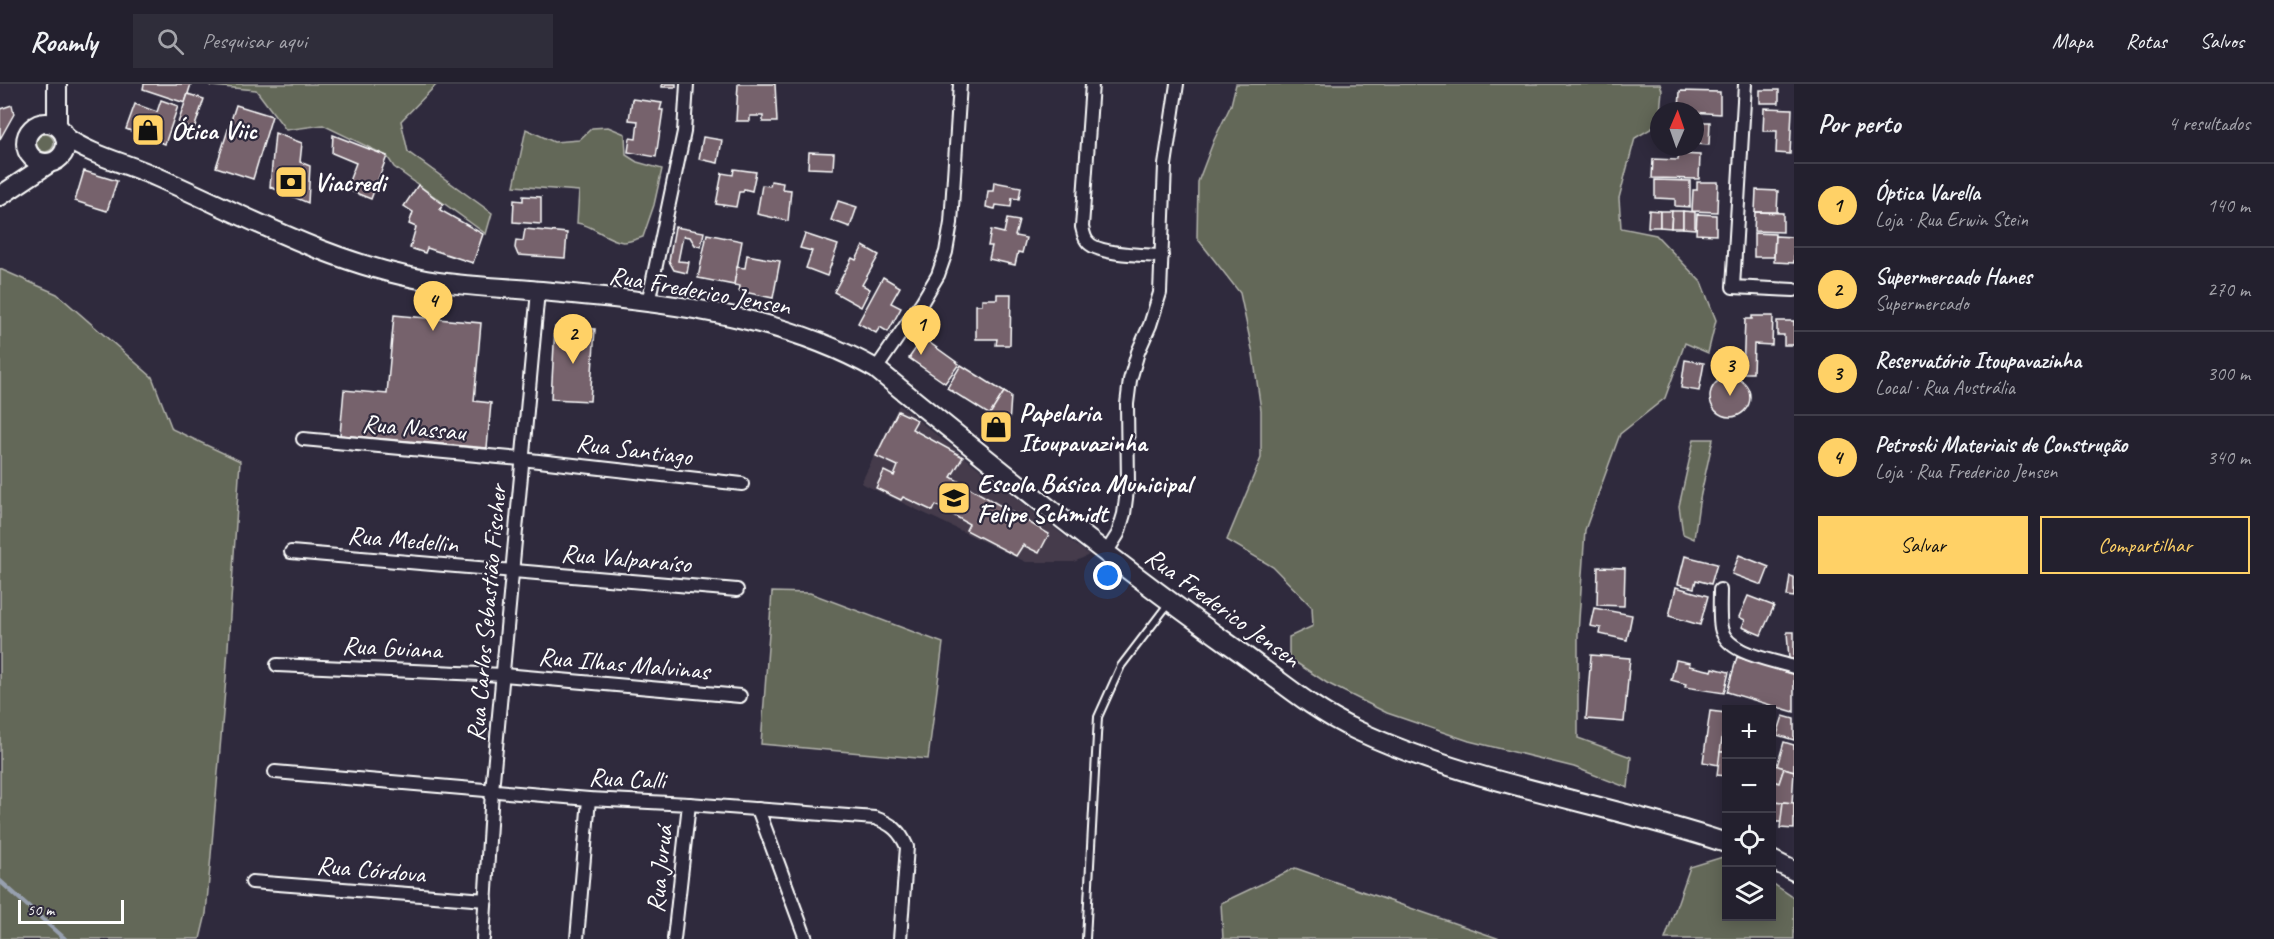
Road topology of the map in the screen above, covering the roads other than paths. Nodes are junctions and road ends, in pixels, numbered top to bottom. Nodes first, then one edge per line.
1 (687, 84) edge
2 (960, 84) edge
3 (1092, 84) edge
4 (1177, 84) edge
5 (1745, 84) edge
6 (57, 87) edge
7 (54, 129) junction
8 (28, 154) junction
9 (117, 161) junction
10 (53, 162) junction
11 (3, 194) edge
12 (1162, 256) junction
13 (1794, 290) edge
14 (538, 291) junction
15 (648, 303) junction
16 (876, 369) junction
17 (303, 440) dead end
18 (521, 459) junction
19 (742, 484) dead end
20 (291, 552) dead end
21 (1106, 553) junction
22 (512, 571) junction
23 (737, 590) dead end
24 (1720, 590) dead end
25 (1170, 602) junction
26 (277, 665) dead end
27 (1794, 667) edge
28 (504, 675) junction
29 (740, 696) dead end
30 (275, 772) dead end
31 (492, 791) junction
32 (589, 799) junction
33 (689, 804) junction
34 (758, 809) junction
35 (1722, 842) edge
36 (1776, 862) edge
37 (1794, 871) edge
38 (252, 882) dead end
39 (486, 900) junction
40 (483, 939) edge
41 (577, 939) edge
42 (675, 939) edge
43 (807, 939) edge
44 (900, 939) edge
45 (1086, 939) edge

1 - 15 street
2 - 16 street
3 - 12 street
4 - 12 street
5 - 13 street
6 - 7 main road
7 - 8 main road
7 - 9 main road, Rua Frederico Jensen
7 - 10 main road
8 - 10 main road
8 - 11 main road
9 - 10 main road, Rua Frederico Jensen
9 - 14 main road, Rua Frederico Jensen
10 - 11 main road
12 - 21 street
14 - 15 main road, Rua Frederico Jensen
14 - 18 street, Rua Carlos Sebastião Fischer
15 - 16 main road, Rua Frederico Jensen
16 - 21 main road, Rua Frederico Jensen
17 - 18 street, Rua Nassau
18 - 19 street, Rua Santiago
18 - 22 street, Rua Carlos Sebastião Fischer
20 - 22 street, Rua Medellin
21 - 25 main road, Rua Frederico Jensen
22 - 23 street, Rua Valparaíso
22 - 28 street, Rua Carlos Sebastião Fischer
24 - 27 street
25 - 35 main road, Rua Frederico Jensen
25 - 45 lane
26 - 28 street, Rua Guiana
28 - 29 street, Rua Ilhas Malvinas
28 - 31 street, Rua Carlos Sebastião Fischer
30 - 31 street, Rua Calli
31 - 32 street, Rua Calli
31 - 39 street, Rua Carlos Sebastião Fischer
32 - 33 street, Rua Calli
32 - 41 street
33 - 34 street, Rua Calli
33 - 42 street, Rua Juruá
34 - 43 street
34 - 44 street, Rua Calli
36 - 37 main road
38 - 39 street, Rua Córdova
39 - 40 street, Rua Carlos Sebastião Fischer

